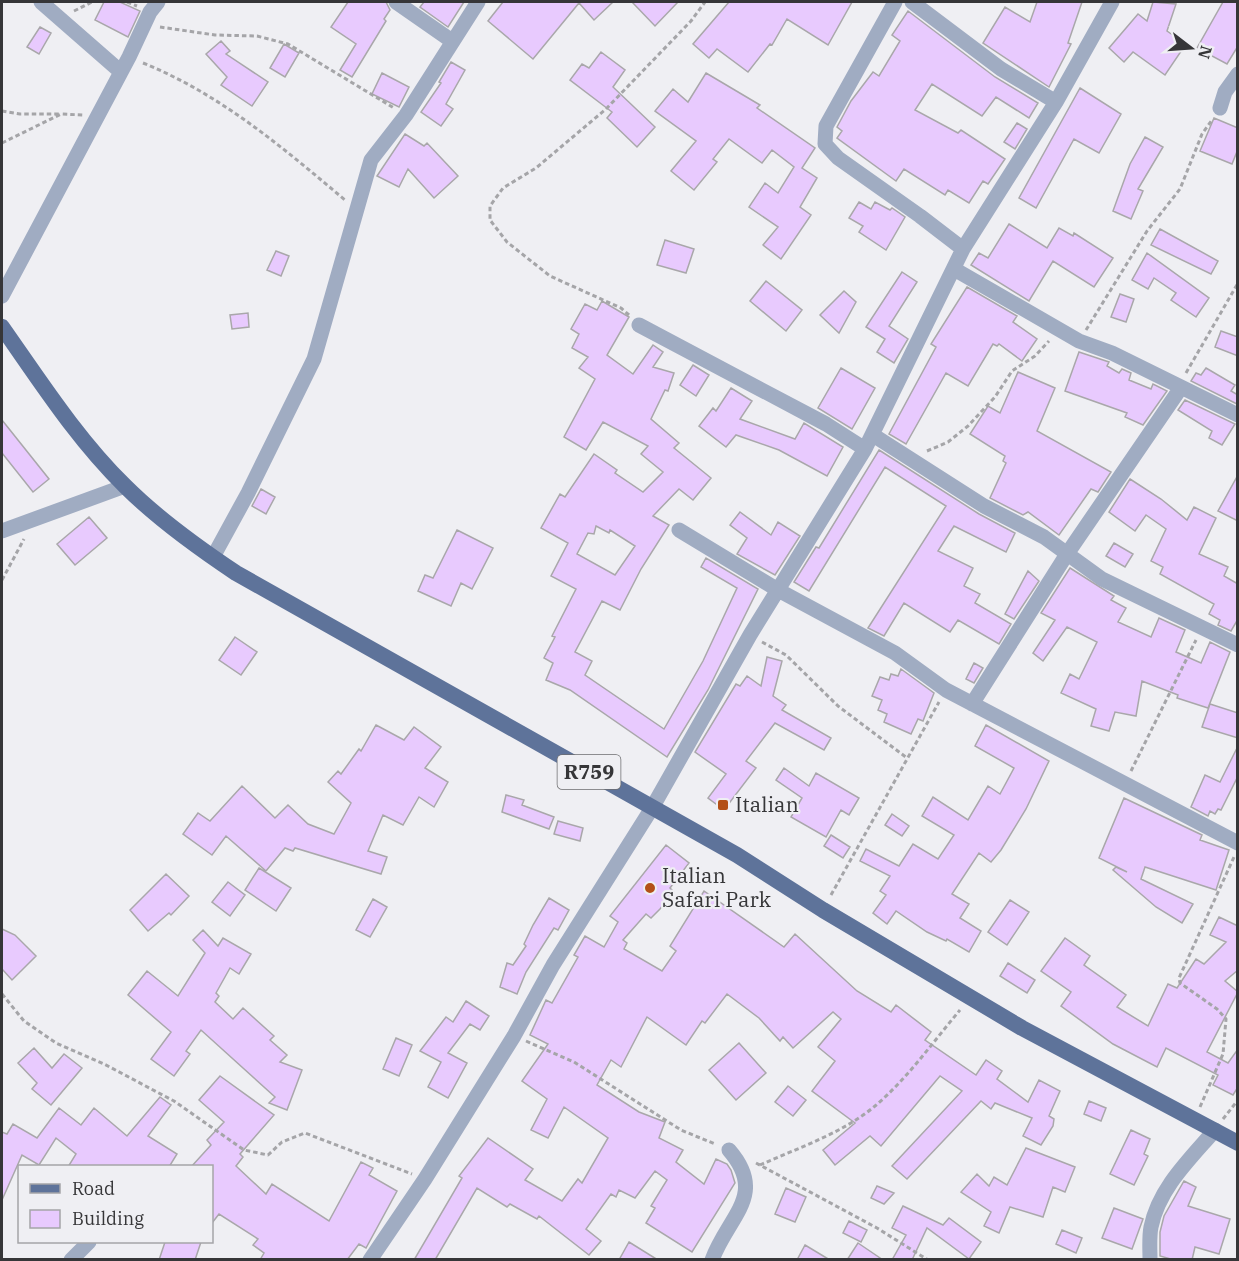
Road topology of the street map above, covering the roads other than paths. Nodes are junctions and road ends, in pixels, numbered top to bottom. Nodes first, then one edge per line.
1 (41, 2) edge
2 (158, 2) edge
3 (396, 2) edge
4 (478, 2) edge
5 (895, 2) edge
6 (912, 2) edge
7 (1112, 2) edge
8 (452, 41) junction
9 (121, 72) junction
10 (1238, 74) edge
11 (1056, 102) junction
12 (1220, 108) road end
13 (963, 249) junction
14 (954, 269) junction
15 (2, 296) edge
16 (639, 325) road end
17 (2, 327) edge
18 (1179, 388) junction
19 (1238, 415) edge
20 (873, 435) junction
21 (865, 449) junction
22 (125, 486) junction
23 (679, 530) dead end
24 (2, 531) edge
25 (1067, 554) junction
26 (213, 557) junction
27 (778, 590) junction
28 (1238, 645) edge
29 (972, 704) junction
30 (652, 808) junction
31 (1238, 843) edge
32 (1215, 1130) junction
33 (1238, 1143) edge
34 (729, 1150) dead end
35 (88, 1243) edge
36 (71, 1260) edge
37 (370, 1260) edge
38 (711, 1260) edge
39 (1150, 1260) edge

1 - 9 street
2 - 9 street
3 - 8 street
4 - 8 street
5 - 13 street
6 - 11 street
7 - 11 street
8 - 26 street
9 - 15 street
10 - 12 street
11 - 13 street
13 - 14 street
14 - 18 street
14 - 20 street
16 - 21 street
17 - 22 main road, R759
18 - 19 street
18 - 25 street
20 - 21 street
20 - 25 street
21 - 27 street
22 - 24 street
22 - 26 main road, R759
23 - 27 street
25 - 28 street
25 - 29 street
26 - 30 main road, R759
27 - 29 street
27 - 30 street
29 - 31 street
30 - 32 main road, R759
30 - 37 street
32 - 33 main road, R759
32 - 39 street
34 - 38 street
35 - 36 street

